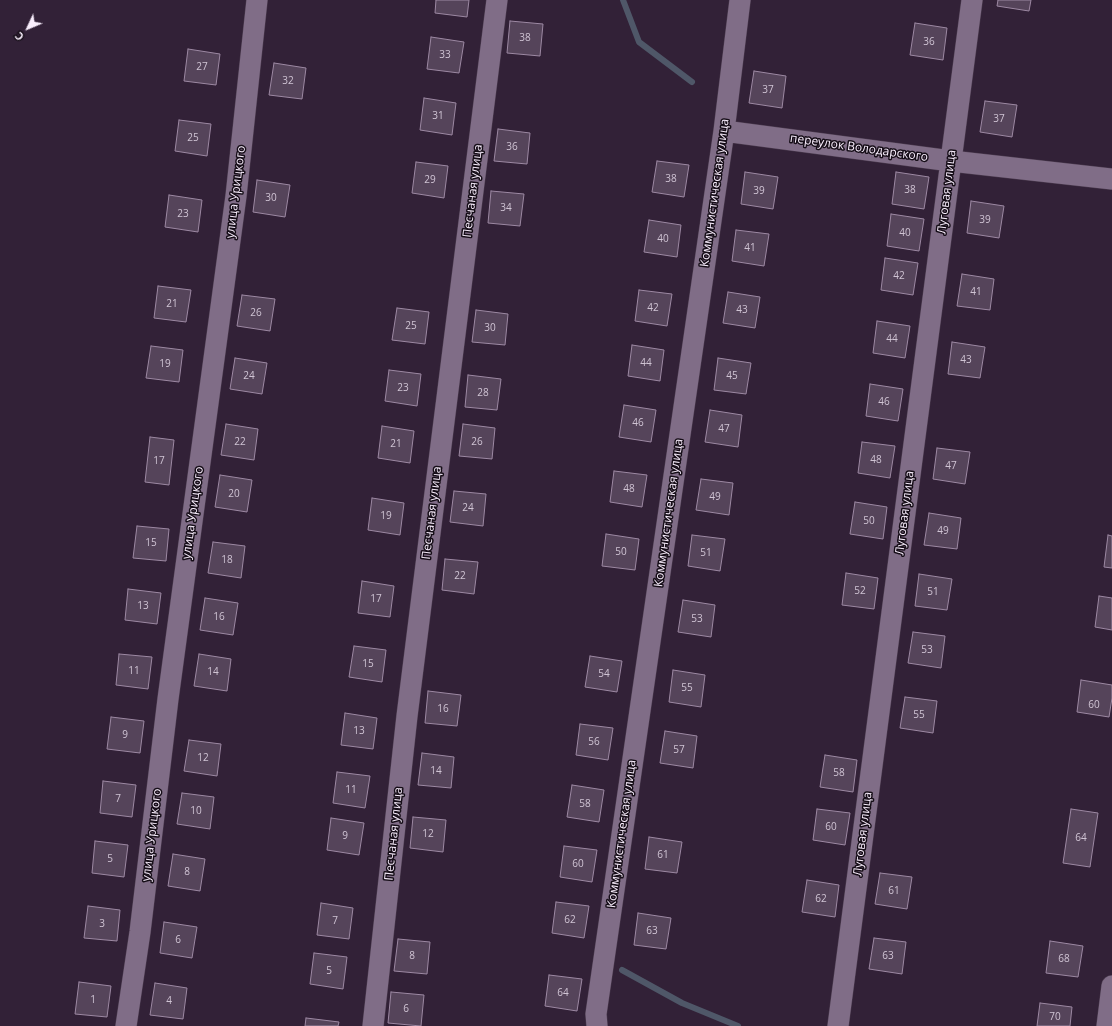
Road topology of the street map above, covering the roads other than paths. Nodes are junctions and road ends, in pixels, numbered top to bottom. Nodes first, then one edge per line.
1 (257, 0) edge
2 (497, 0) edge
3 (740, 0) edge
4 (972, 0) edge
5 (724, 131) junction
6 (951, 161) junction
7 (1112, 179) edge
8 (1112, 986) edge
9 (126, 1026) edge
10 (372, 1026) edge
11 (597, 1026) edge
12 (838, 1026) edge
13 (1107, 1026) edge

1 - 9 street, улица Урицкого
2 - 10 street, Песчаная улица
3 - 5 street, Коммунистическая улица
4 - 6 street, Луговая улица
5 - 6 street, переулок Володарского
5 - 11 street, Коммунистическая улица
6 - 7 street, переулок Володарского
6 - 12 street, Луговая улица
8 - 13 street

